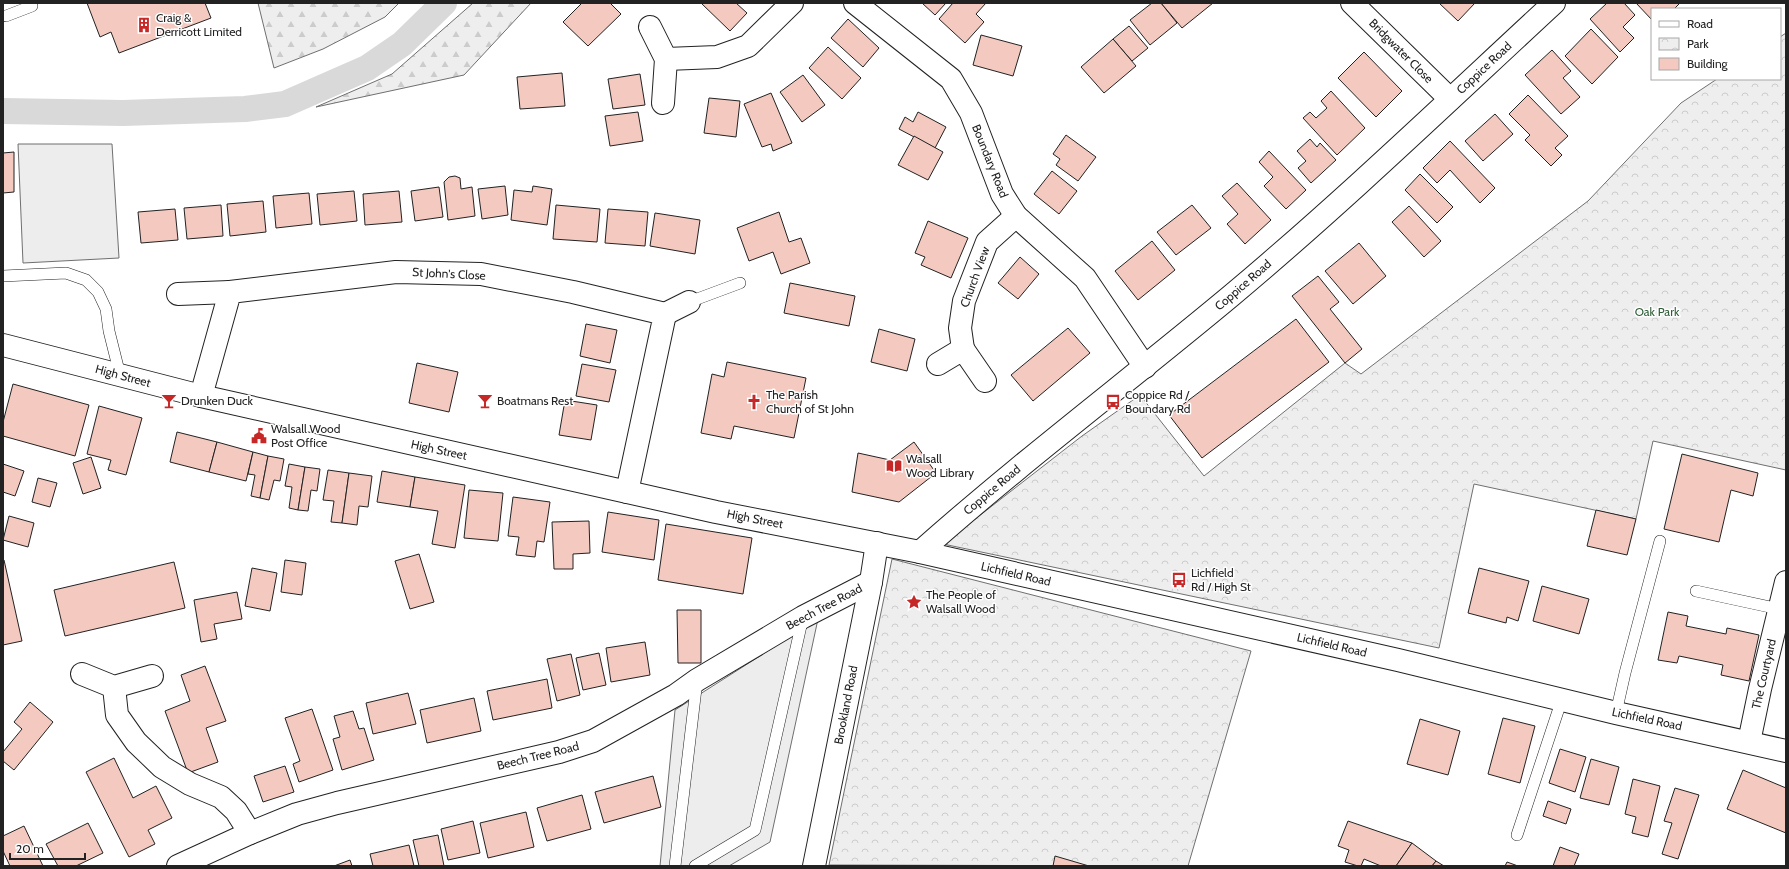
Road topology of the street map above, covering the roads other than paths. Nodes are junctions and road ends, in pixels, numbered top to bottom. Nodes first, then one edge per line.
1 (31, 3) edge
2 (792, 3) edge
3 (855, 3) edge
4 (1352, 3) edge
5 (1554, 3) edge
6 (6, 16) dead end
7 (650, 27) dead end
8 (666, 59) junction
9 (1450, 99) junction
10 (663, 103) dead end
11 (1016, 216) junction
12 (3, 276) edge
13 (740, 282) dead end
14 (230, 292) junction
15 (178, 294) dead end
16 (689, 302) joint
17 (665, 314) junction
18 (3, 345) edge
19 (963, 349) junction
20 (938, 364) dead end
21 (1145, 367) junction
22 (120, 375) junction
23 (985, 381) dead end
24 (201, 396) junction
25 (627, 492) junction
26 (1660, 541) dead end
27 (877, 543) junction
28 (920, 552) junction
29 (871, 582) junction
30 (1786, 584) edge
31 (1696, 591) dead end
32 (1779, 610) junction
33 (804, 617) junction
34 (82, 674) dead end
35 (152, 676) dead end
36 (697, 680) junction
37 (114, 687) junction
38 (1562, 699) junction
39 (1616, 713) junction
40 (1749, 742) junction
41 (1786, 751) edge
42 (250, 833) junction
43 (1517, 835) dead end
44 (178, 866) edge
45 (675, 866) edge
46 (695, 866) edge
47 (814, 866) edge

1 - 6 lane
2 - 8 main road
3 - 11 main road, Boundary Road
4 - 9 main road, Bridgwater Close
5 - 9 main road, Coppice Road
7 - 8 main road
8 - 10 main road
9 - 21 main road, Coppice Road
11 - 19 main road, Church View
11 - 21 main road, Boundary Road
12 - 22 lane
13 - 16 lane
14 - 15 main road, St John's Close
14 - 17 main road, St John's Close
14 - 24 main road
16 - 17 main road
17 - 25 main road
18 - 22 main road, High Street
19 - 20 main road
19 - 23 main road, Church View
21 - 28 main road, Coppice Road
22 - 24 main road, High Street
24 - 25 main road, High Street
25 - 27 main road, High Street
26 - 39 lane
27 - 28 main road, Lichfield Road
27 - 29 main road, Brookland Road
28 - 38 main road, Lichfield Road
29 - 33 main road, Beech Tree Road
29 - 47 main road, Brookland Road
30 - 32 main road, The Courtyard
31 - 32 lane
32 - 40 main road, The Courtyard
33 - 36 main road, Beech Tree Road
33 - 46 lane
34 - 37 main road
35 - 37 main road
36 - 42 main road, Beech Tree Road
36 - 45 lane
37 - 42 main road
38 - 39 main road, Lichfield Road
38 - 43 lane
39 - 40 main road, Lichfield Road
40 - 41 main road, Lichfield Road
42 - 44 main road, Beech Tree Road

